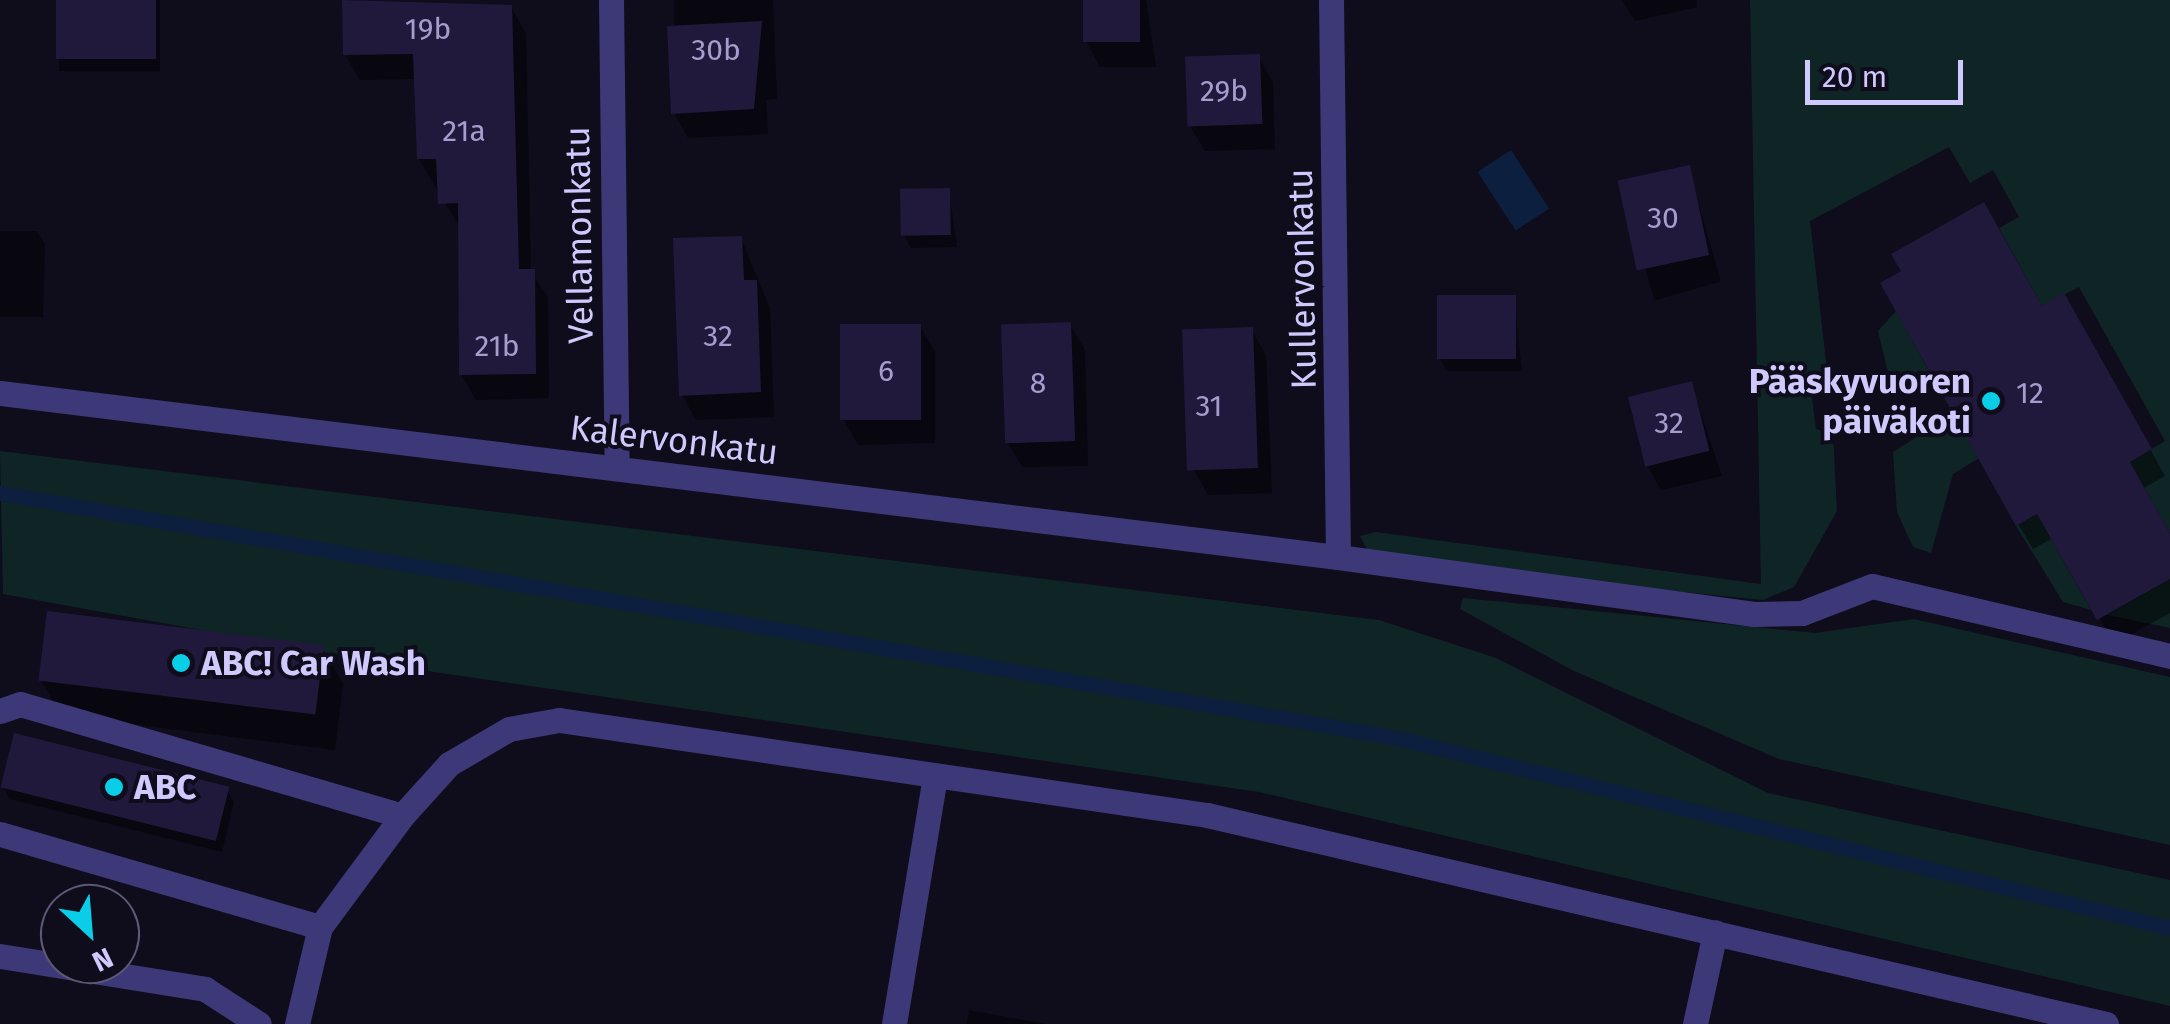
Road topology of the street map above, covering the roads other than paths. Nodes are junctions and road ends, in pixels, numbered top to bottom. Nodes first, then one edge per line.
1 (611, 0) edge
2 (1331, 0) edge
3 (0, 393) edge
4 (617, 468) junction
5 (1338, 557) junction
6 (2170, 656) edge
7 (0, 711) edge
8 (935, 774) junction
9 (402, 816) junction
10 (0, 834) edge
11 (320, 926) junction
12 (1714, 932) junction
13 (0, 956) edge
14 (259, 1024) edge
15 (297, 1024) edge
16 (894, 1024) edge
17 (1695, 1024) edge
18 (2106, 1024) edge

1 - 4 street, Vellamonkatu
2 - 5 street, Kullervonkatu
3 - 4 street, Kalervonkatu
4 - 5 street, Kalervonkatu
5 - 6 street, Kalervonkatu
7 - 9 street
8 - 9 street
8 - 12 street
8 - 16 street
9 - 11 street
10 - 11 street
11 - 15 street
12 - 17 street
12 - 18 street
13 - 14 street

